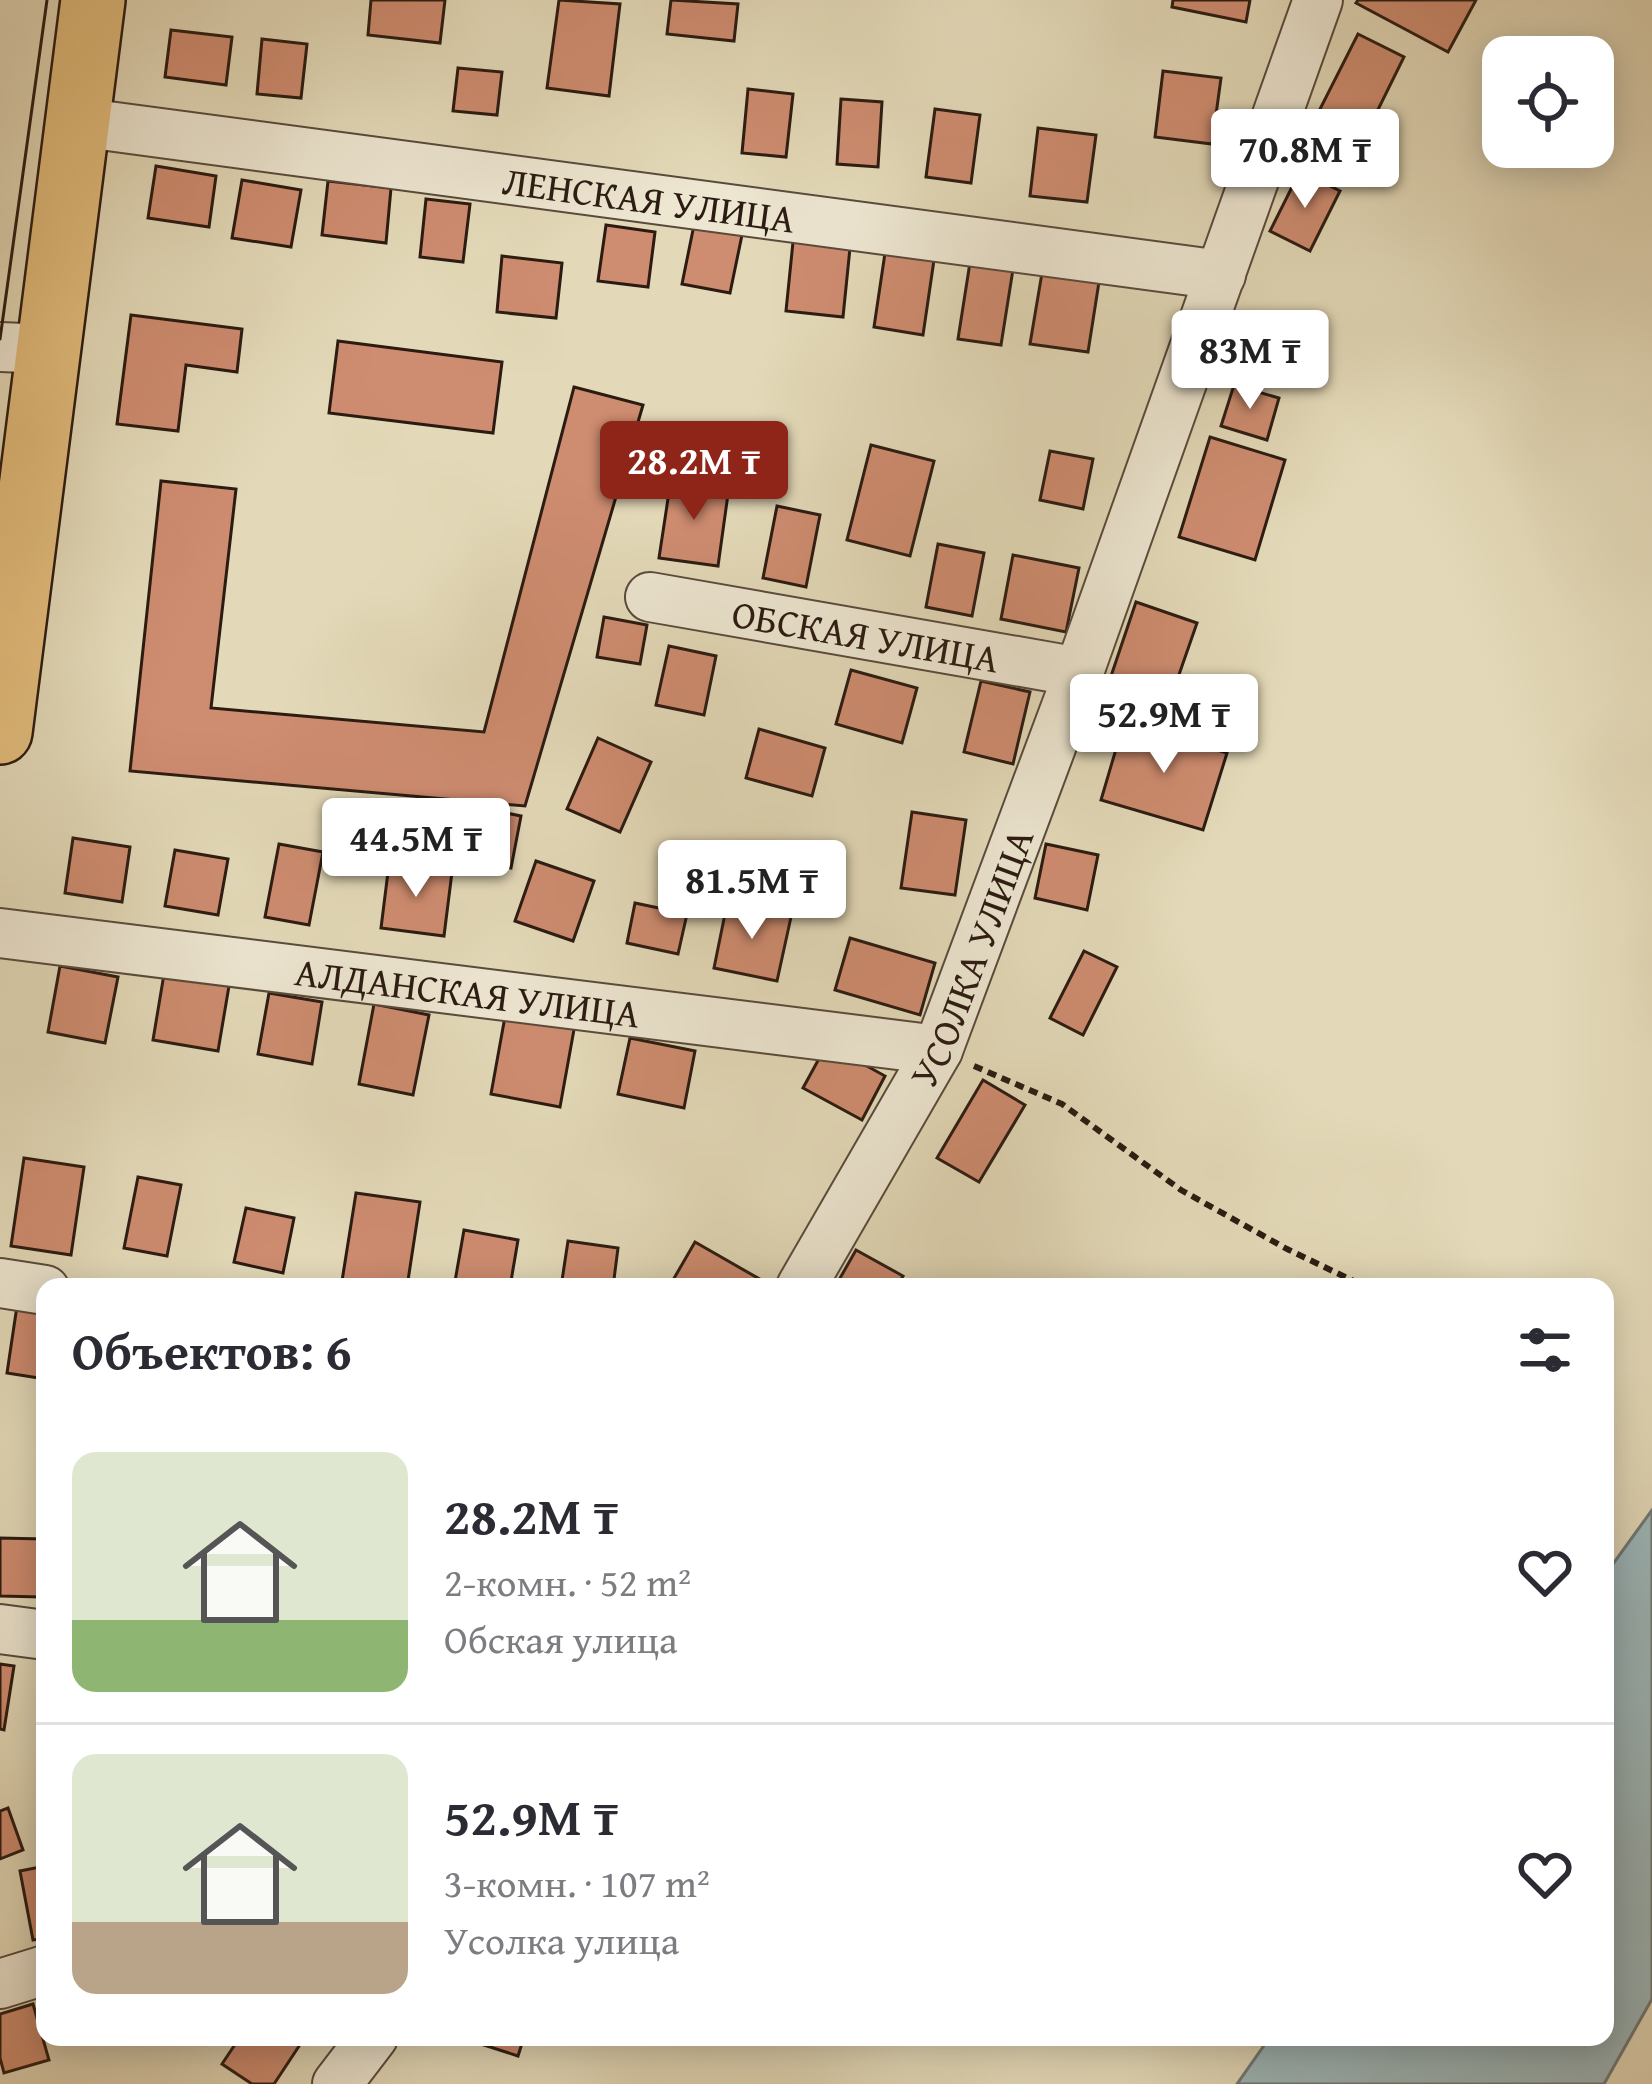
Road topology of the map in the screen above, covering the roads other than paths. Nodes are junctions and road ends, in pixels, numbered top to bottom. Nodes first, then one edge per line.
1 (93, 0) edge
2 (1318, 0) edge
3 (78, 122) junction
4 (1221, 275) junction
5 (25, 348) edge
6 (10, 562) edge
7 (650, 597) dead end
8 (1079, 673) junction
9 (0, 732) edge
10 (0, 933) edge
11 (938, 1050) junction
12 (806, 1278) edge
13 (0, 1283) edge
14 (36, 1289) edge
15 (0, 1629) edge
16 (36, 1634) edge
17 (36, 1973) edge
18 (0, 1984) edge
19 (366, 2046) edge
20 (337, 2084) edge

1 - 3 main road
2 - 4 street, УСОЛКА УЛИЦА
3 - 4 street, ЛЕНСКАЯ УЛИЦА
3 - 5 main road
4 - 8 street, УСОЛКА УЛИЦА
5 - 6 main road
6 - 9 main road
7 - 8 street, ОБСКАЯ УЛИЦА
8 - 11 street, УСОЛКА УЛИЦА
10 - 11 street, АЛДАНСКАЯ УЛИЦА
11 - 12 street, УСОЛКА УЛИЦА
13 - 14 street
15 - 16 street
17 - 18 street
19 - 20 street

